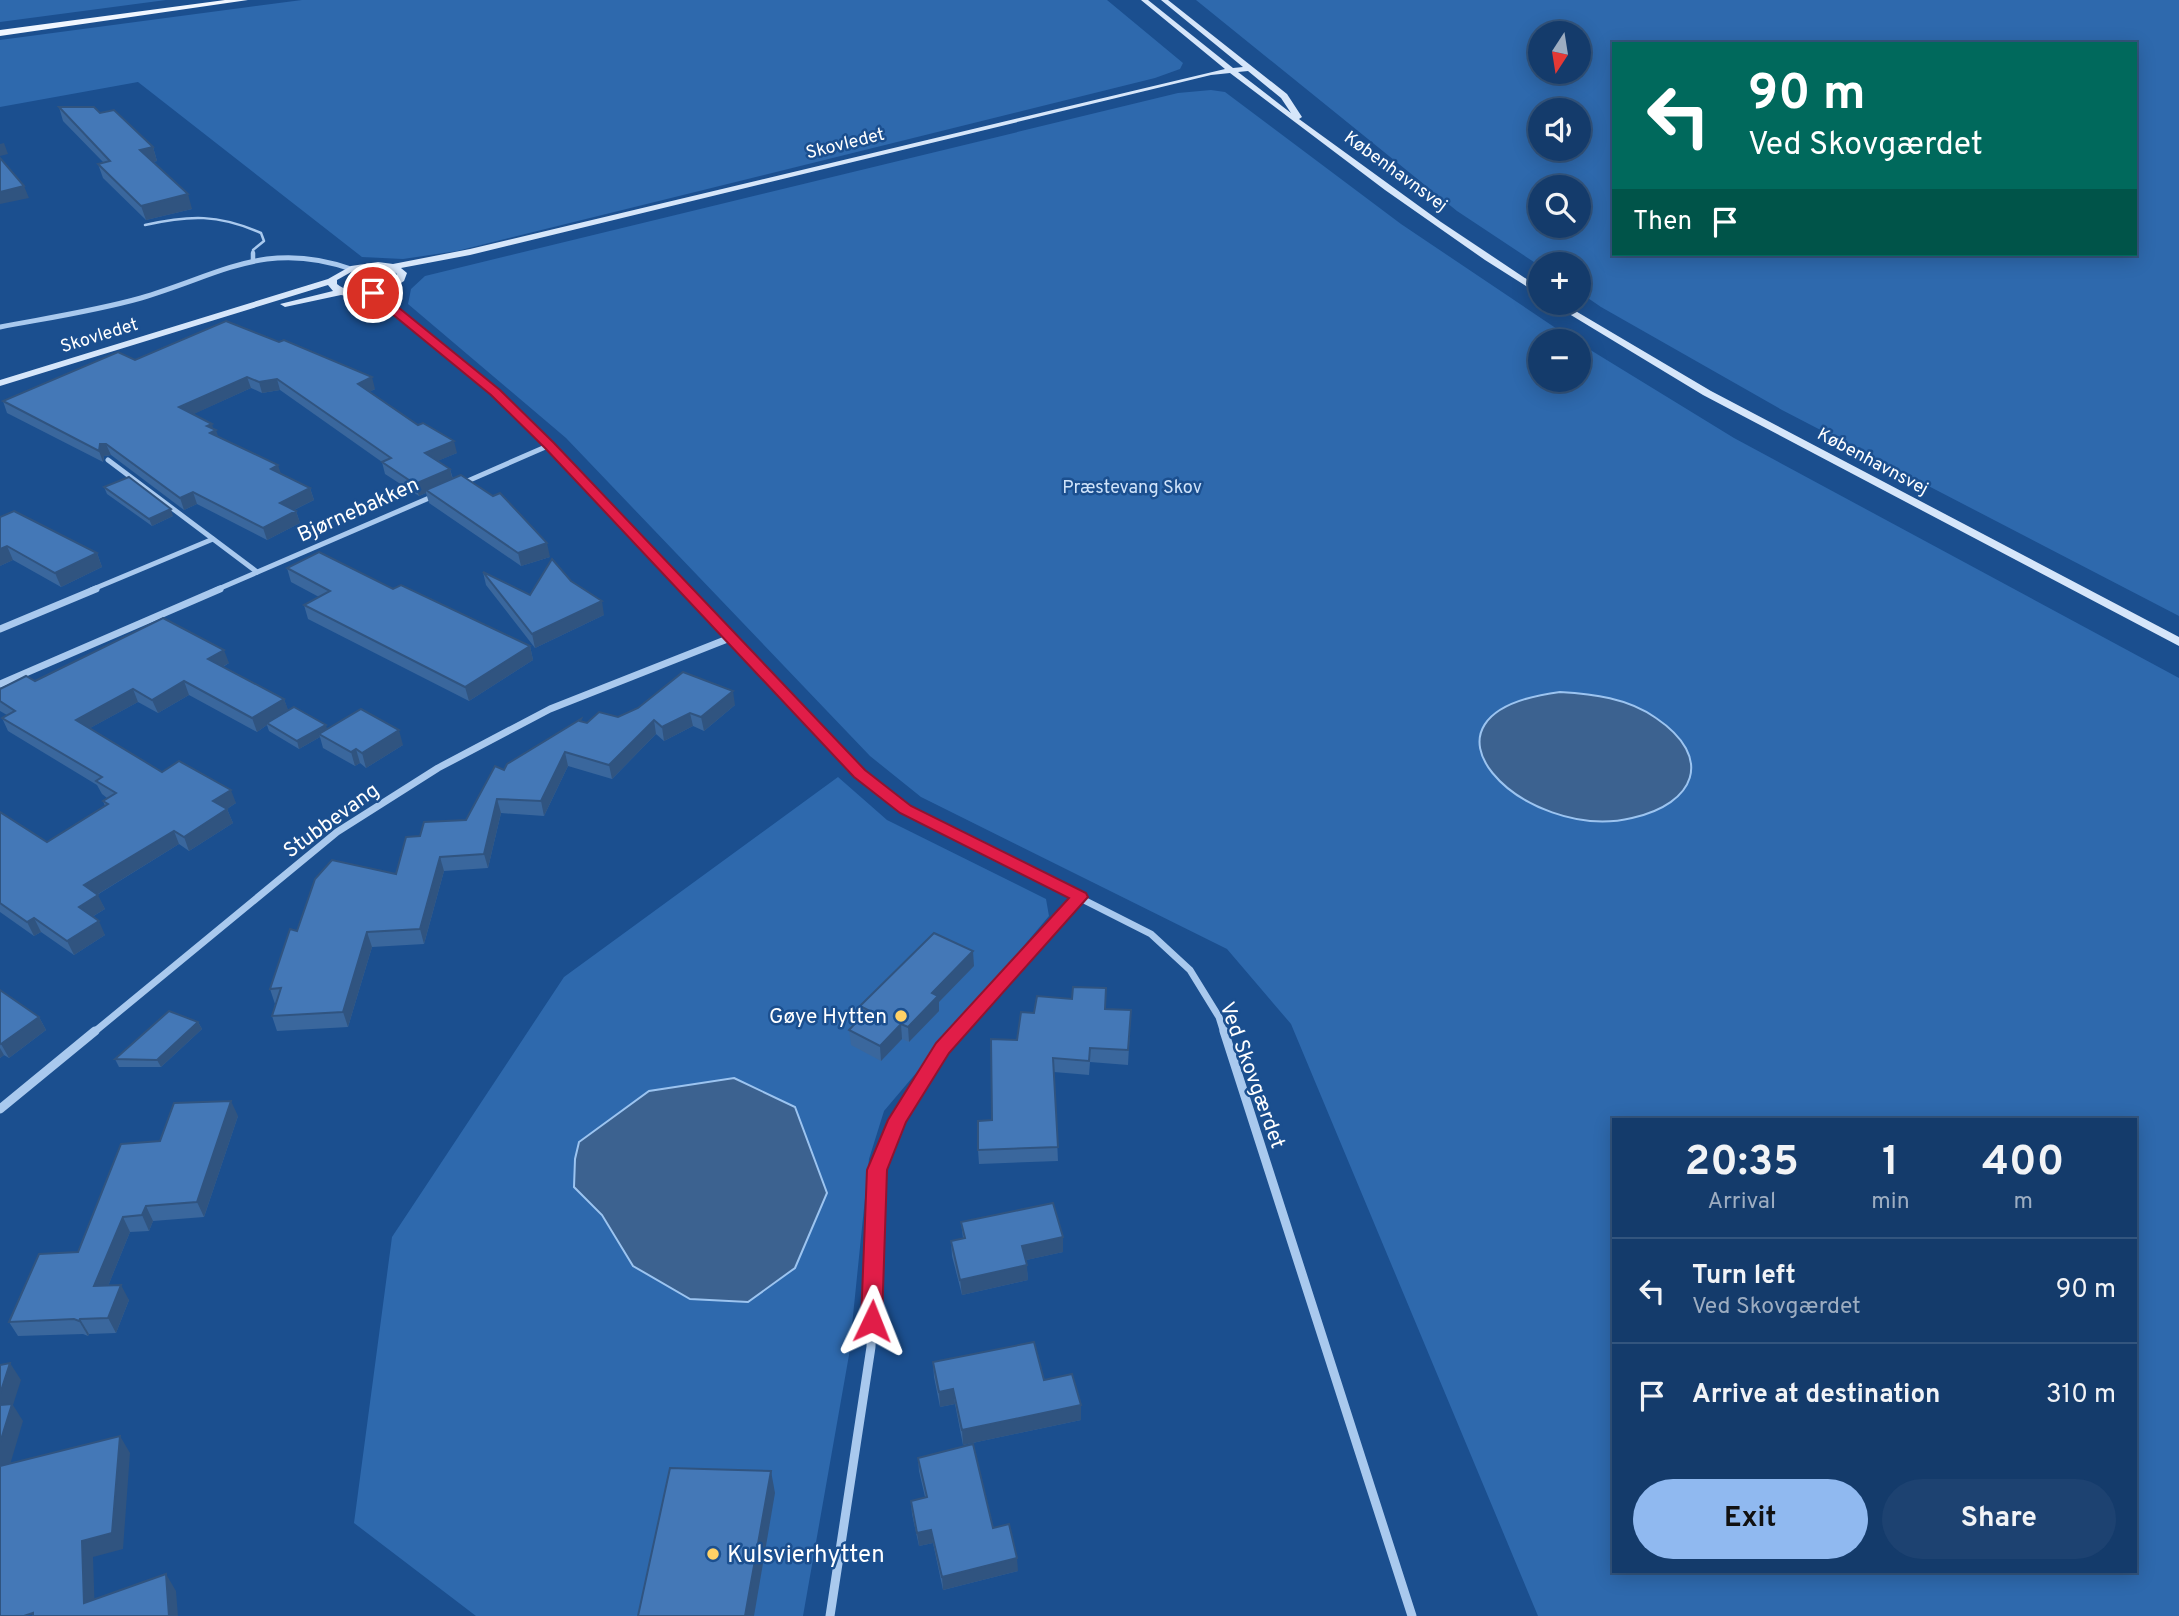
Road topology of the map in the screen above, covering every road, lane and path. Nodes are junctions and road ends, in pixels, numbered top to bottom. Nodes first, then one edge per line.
1 (244, 0) edge
2 (1144, 0) edge
3 (1164, 0) edge
4 (0, 33) edge
5 (1250, 68) junction
6 (1229, 70) junction
7 (1302, 124) junction
8 (145, 225) edge
9 (470, 252) junction
10 (253, 260) junction
11 (393, 267) junction
12 (351, 269) junction
13 (402, 273) junction
14 (332, 281) junction
15 (1528, 284) edge
16 (340, 292) junction
17 (373, 293) junction
18 (1576, 315) edge
19 (208, 319) junction
20 (0, 327) edge
21 (0, 383) edge
22 (550, 445) junction
23 (108, 460) edge
24 (461, 484) edge
25 (448, 489) edge
26 (213, 539) junction
27 (257, 572) junction
28 (0, 629) edge
29 (730, 638) junction
30 (2179, 642) edge
31 (0, 684) edge
32 (1080, 897) junction
33 (0, 1109) edge
34 (830, 1616) edge
35 (1412, 1616) edge

1 - 4 main road
2 - 6 street, Københavnsvej
3 - 5 street, Københavnsvej
5 - 6 street, Skovledet
5 - 7 street, Københavnsvej
6 - 7 street, Københavnsvej
6 - 9 street, Skovledet
7 - 15 street, Københavnsvej
8 - 10 lane
9 - 11 street, Skovledet
9 - 13 street, Skovledet
10 - 12 street
10 - 20 street
11 - 12 street, Skovledet
11 - 13 street
12 - 14 street, Skovledet
13 - 17 street
14 - 16 street
14 - 19 street, Skovledet
16 - 17 street, Skovledet
16 - 19 street, Skovledet
17 - 22 street, Ved Skovgærdet
18 - 30 street, Københavnsvej
19 - 21 street, Skovledet
22 - 24 street
22 - 29 street, Ved Skovgærdet
23 - 26 street
25 - 27 street, Bjørnebakken
26 - 27 street
26 - 28 street
27 - 31 street, Bjørnebakken
29 - 32 street, Ved Skovgærdet
29 - 33 street, Stubbevang
32 - 34 street
32 - 35 street, Ved Skovgærdet

